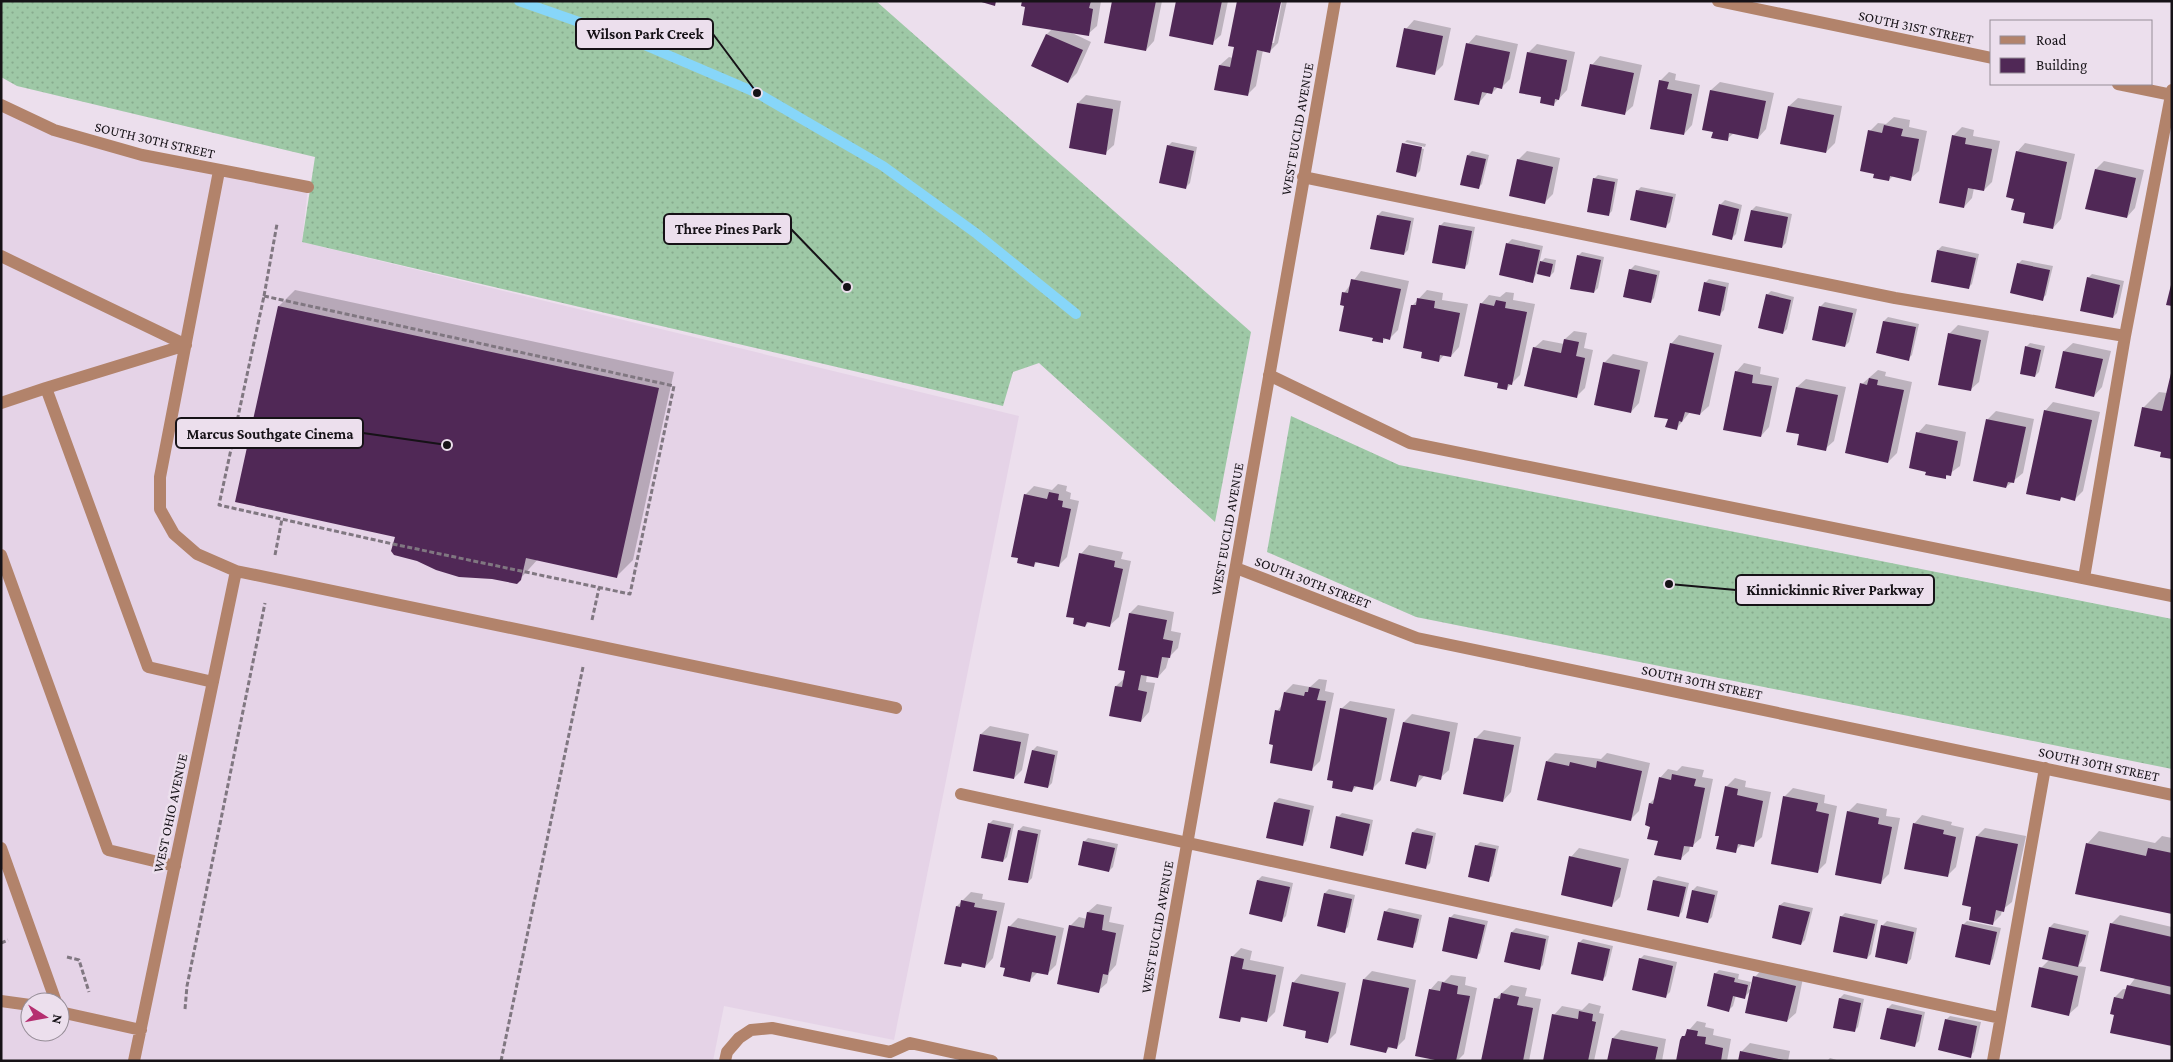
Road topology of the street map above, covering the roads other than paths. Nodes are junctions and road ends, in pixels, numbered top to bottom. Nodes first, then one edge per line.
1 (1335, 1) edge
2 (1718, 1) edge
3 (1990, 58) edge
4 (2124, 85) edge
5 (2171, 93) edge
6 (1, 105) edge
7 (219, 171) junction
8 (1303, 177) junction
9 (308, 187) dead end
10 (1, 256) edge
11 (2124, 336) junction
12 (186, 344) junction
13 (1269, 375) junction
14 (46, 388) junction
15 (1, 403) edge
16 (1, 555) edge
17 (1236, 568) junction
18 (236, 571) junction
19 (2084, 578) junction
20 (2172, 596) edge
21 (213, 682) junction
22 (896, 708) dead end
23 (2045, 768) junction
24 (961, 794) dead end
25 (2172, 794) edge
26 (1188, 842) junction
27 (1, 848) edge
28 (175, 866) junction
29 (52, 992) edge
30 (1, 1001) edge
31 (20, 1004) edge
32 (70, 1014) edge
33 (2000, 1018) junction
34 (140, 1030) junction
35 (134, 1061) edge
36 (725, 1061) edge
37 (992, 1061) edge
38 (1149, 1061) edge
39 (1993, 1061) edge

1 - 8 street, WEST EUCLID AVENUE
2 - 3 street, SOUTH 31ST STREET
4 - 5 street
5 - 11 street
6 - 7 street, SOUTH 30TH STREET
7 - 9 street, SOUTH 30TH STREET
7 - 12 street
8 - 11 street
8 - 13 street, WEST EUCLID AVENUE
10 - 12 street
11 - 19 street
12 - 14 street
12 - 18 street
13 - 17 street, WEST EUCLID AVENUE
13 - 19 street
14 - 15 street
14 - 21 street
16 - 28 street
17 - 23 street, SOUTH 30TH STREET
17 - 26 street, WEST EUCLID AVENUE
18 - 21 street, WEST OHIO AVENUE
18 - 22 street
19 - 20 street
21 - 28 street, WEST OHIO AVENUE
23 - 25 street, SOUTH 30TH STREET
23 - 33 street
24 - 26 street
26 - 33 street
26 - 38 street, WEST EUCLID AVENUE
27 - 29 street
28 - 34 street, WEST OHIO AVENUE
30 - 31 street
32 - 34 street
33 - 39 street
34 - 35 street, WEST OHIO AVENUE
36 - 37 street

